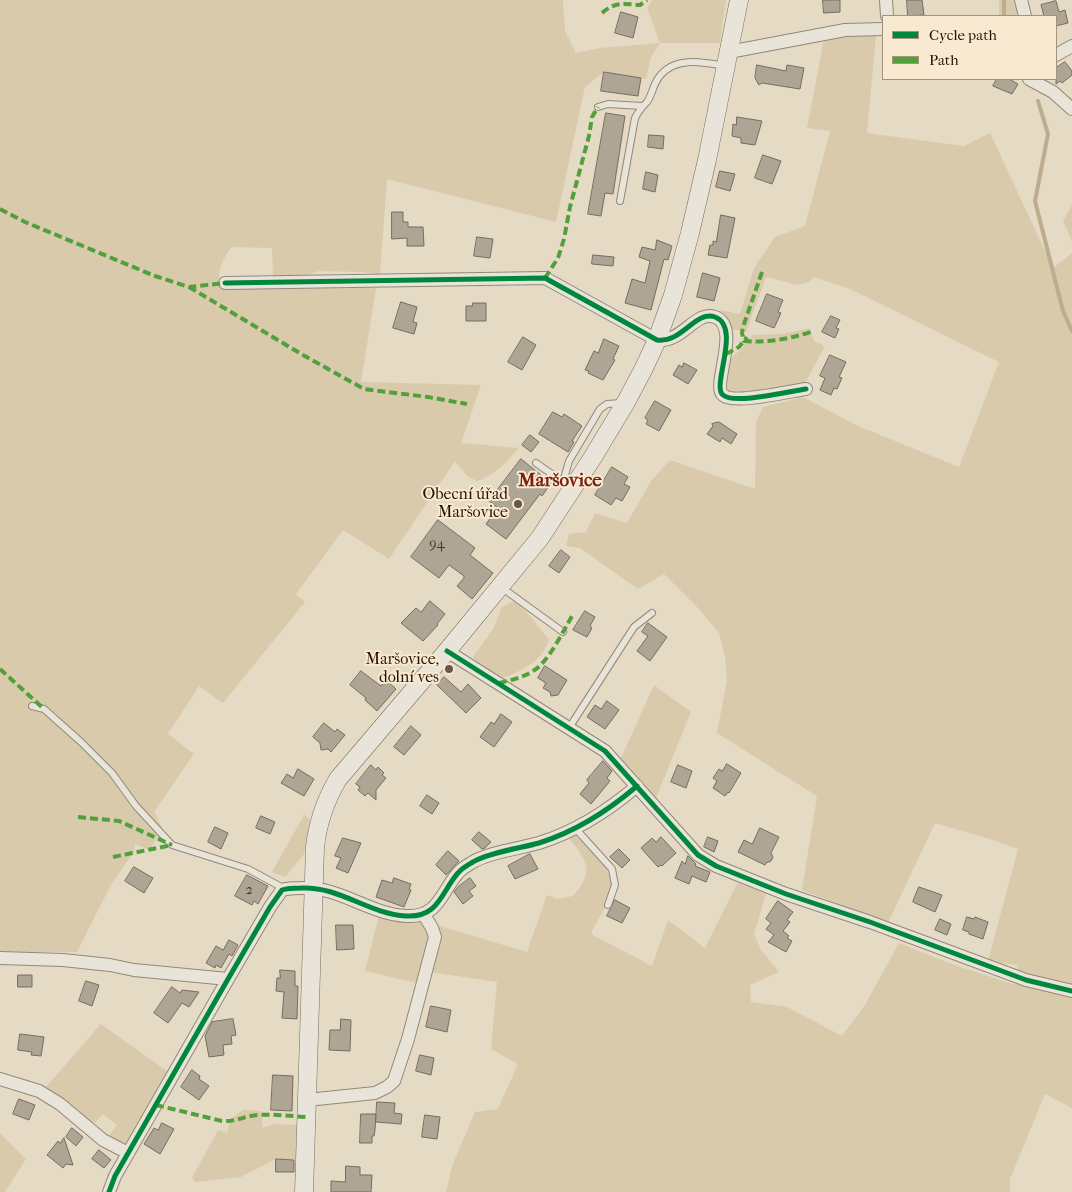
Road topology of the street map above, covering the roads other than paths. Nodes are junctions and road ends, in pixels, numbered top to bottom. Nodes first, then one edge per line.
1 (739, 0) edge
2 (886, 0) edge
3 (1021, 0) edge
4 (887, 15) edge
5 (1025, 15) edge
6 (882, 29) edge
7 (1072, 46) edge
8 (1057, 54) edge
9 (728, 59) junction
10 (1031, 80) edge
11 (642, 106) junction
12 (598, 107) dead end
13 (1072, 109) edge
14 (620, 201) dead end
15 (225, 284) dead end
16 (657, 340) junction
17 (806, 389) dead end
18 (536, 463) dead end
19 (568, 486) junction
20 (500, 586) junction
21 (652, 613) dead end
22 (563, 632) dead end
23 (447, 651) junction
24 (32, 706) dead end
25 (569, 728) junction
26 (637, 786) junction
27 (575, 828) junction
28 (314, 887) junction
29 (285, 888) junction
30 (608, 905) dead end
31 (424, 915) junction
32 (0, 958) edge
33 (228, 979) junction
34 (1072, 991) edge
35 (0, 1079) edge
36 (307, 1100) junction
37 (128, 1153) junction
38 (109, 1192) edge
39 (304, 1192) edge

1 - 9 main road
2 - 4 street
3 - 5 street
6 - 9 street
7 - 8 street
9 - 11 lane
9 - 16 main road
10 - 13 street
11 - 12 lane
11 - 14 lane
15 - 16 street
16 - 17 street
16 - 19 main road
18 - 19 lane
19 - 20 main road
20 - 22 lane
20 - 23 main road
21 - 25 lane
23 - 25 street
23 - 28 main road
24 - 29 lane
25 - 26 street
26 - 27 street
26 - 34 street
27 - 30 lane
27 - 31 street
28 - 29 street
28 - 31 street
28 - 36 main road
29 - 33 street
31 - 36 street
32 - 33 street
33 - 37 street
35 - 37 street
36 - 39 main road
37 - 38 street

